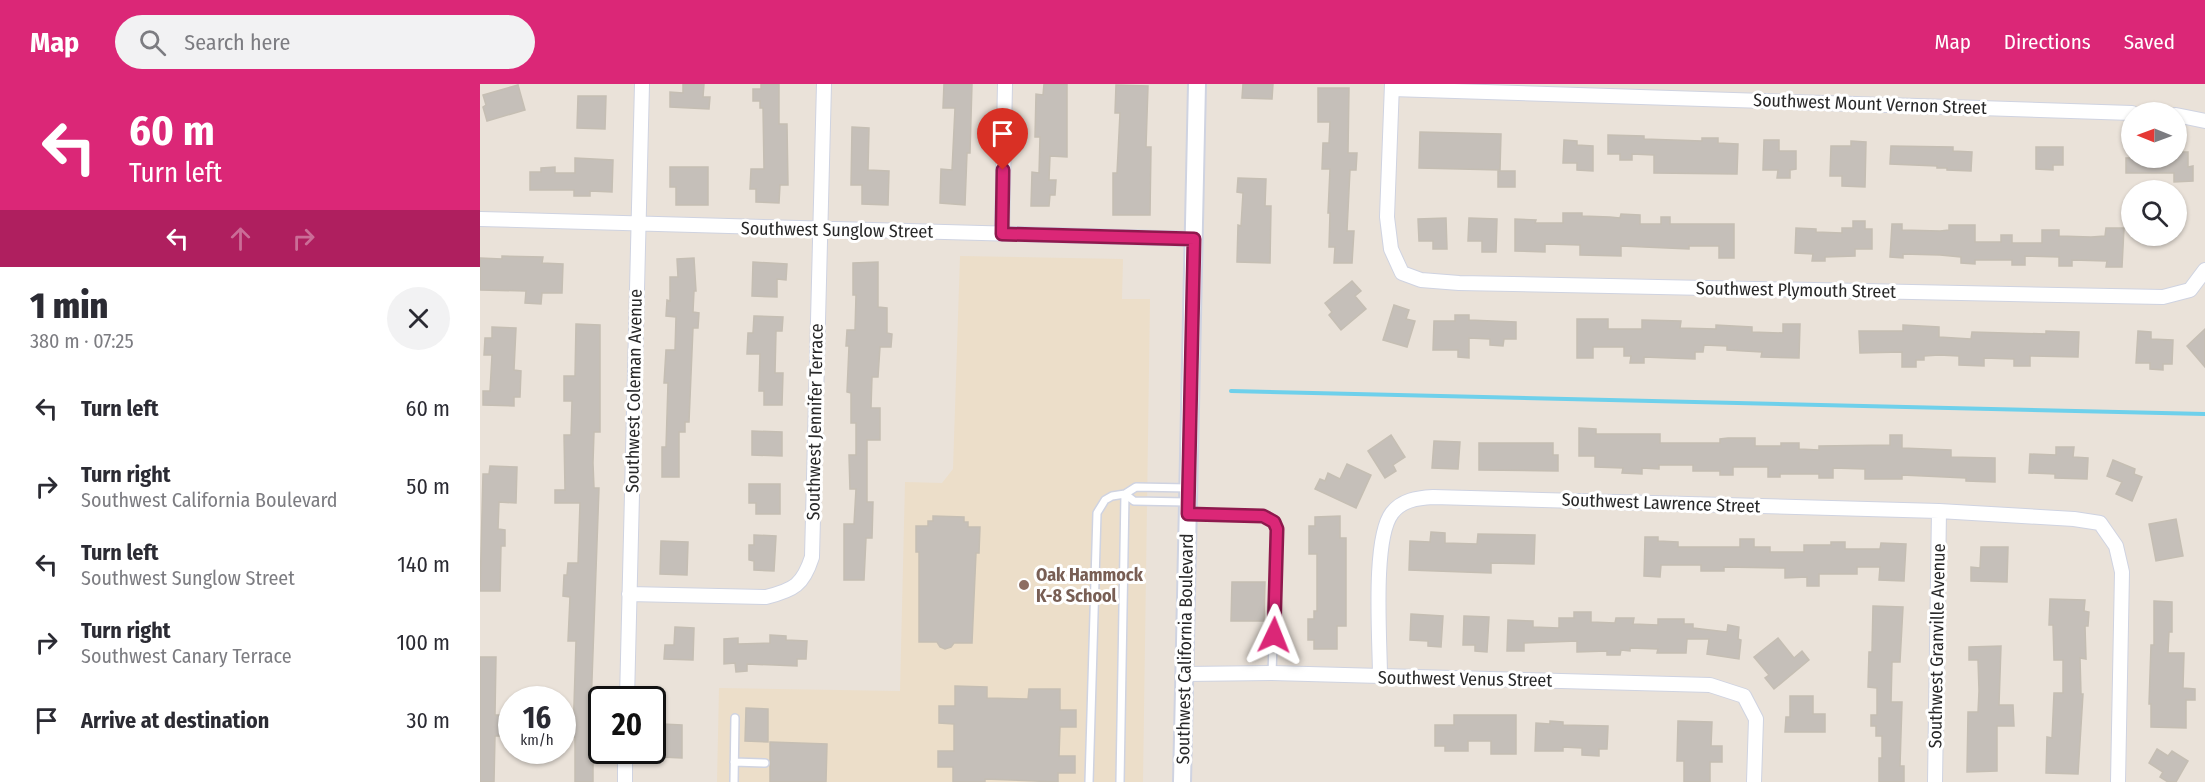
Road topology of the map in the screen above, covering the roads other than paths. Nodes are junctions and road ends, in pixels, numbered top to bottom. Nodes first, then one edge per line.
1 (642, 84) edge
2 (824, 84) edge
3 (1005, 84) edge
4 (1197, 84) edge
5 (1392, 87) edge
6 (2121, 113) edge
7 (2187, 117) edge
8 (2205, 121) edge
9 (480, 219) edge
10 (638, 225) junction
11 (819, 229) junction
12 (1002, 234) junction
13 (1194, 239) junction
14 (2205, 270) edge
15 (1125, 494) junction
16 (1188, 501) junction
17 (1939, 511) junction
18 (629, 594) junction
19 (1184, 674) junction
20 (1272, 674) junction
21 (1380, 677) junction
22 (627, 686) edge
23 (735, 718) dead end
24 (734, 762) junction
25 (765, 763) dead end
26 (625, 764) edge
27 (624, 782) edge
28 (734, 782) edge
29 (1089, 782) edge
30 (1120, 782) edge
31 (1182, 782) edge
32 (1754, 782) edge
33 (1935, 782) edge
34 (2118, 782) edge

1 - 10 street, Southwest Coleman Avenue
2 - 11 street, Southwest Jennifer Terrace
3 - 12 street
4 - 13 street, Southwest California Boulevard
5 - 6 street, Southwest Mount Vernon Street
5 - 14 street, Southwest Plymouth Street
7 - 8 street
9 - 10 street, Southwest Sunglow Street
10 - 11 street, Southwest Sunglow Street
10 - 18 street, Southwest Coleman Avenue
11 - 12 street, Southwest Sunglow Street
11 - 18 street, Southwest Jennifer Terrace
12 - 13 street, Southwest Sunglow Street
13 - 16 street, Southwest California Boulevard
15 - 16 lane
15 - 16 lane
15 - 29 lane
15 - 30 lane
16 - 19 street, Southwest California Boulevard
16 - 20 lane
17 - 21 street, Southwest Lawrence Street
17 - 33 street, Southwest Granville Avenue
17 - 34 street, Southwest Lawrence Street
18 - 22 street, Southwest Coleman Avenue
19 - 20 street, Southwest Venus Street
19 - 31 street, Southwest California Boulevard
20 - 21 street, Southwest Venus Street
21 - 32 street, Southwest Venus Street
23 - 24 lane
24 - 25 lane
24 - 28 lane
26 - 27 street

